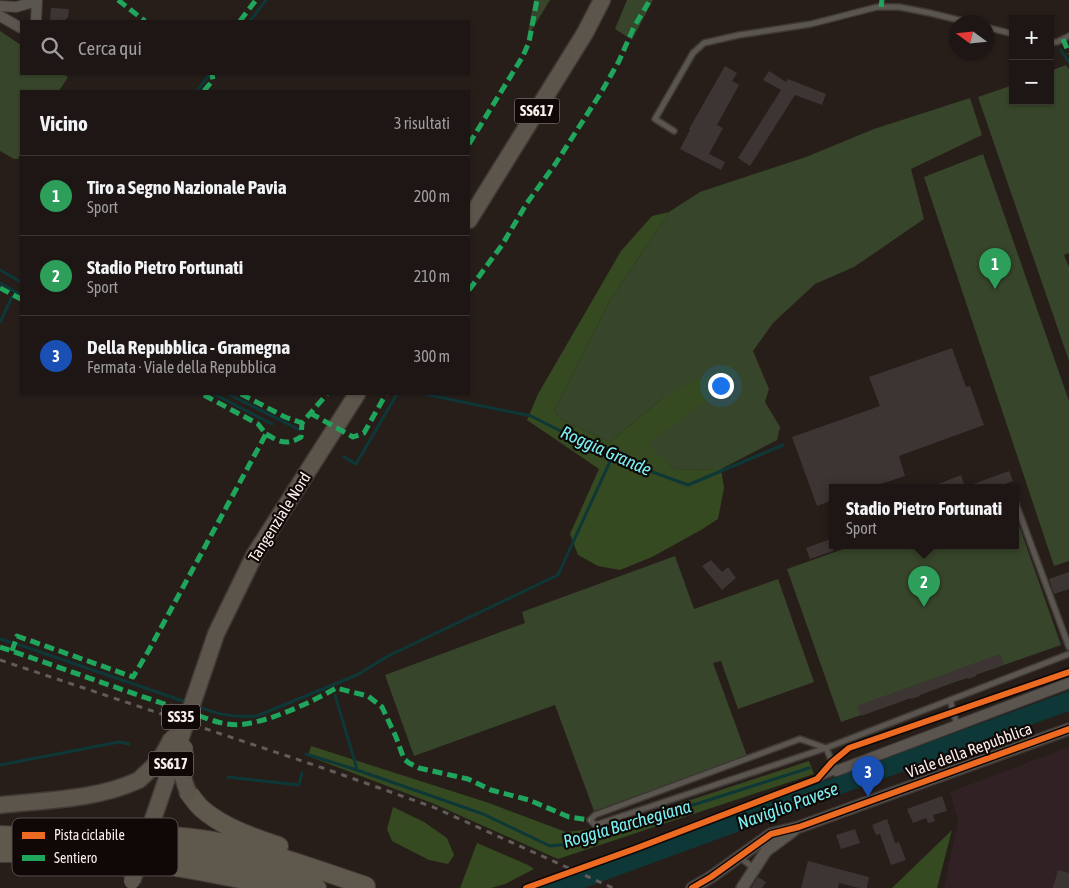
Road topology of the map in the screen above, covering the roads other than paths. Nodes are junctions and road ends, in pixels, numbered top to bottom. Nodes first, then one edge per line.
1 (602, 0) edge
2 (37, 1) edge
3 (0, 6) edge
4 (0, 16) edge
5 (949, 18) edge
6 (36, 20) edge
7 (20, 27) edge
8 (994, 29) edge
9 (1009, 33) edge
10 (1069, 36) edge
11 (1054, 42) edge
12 (674, 131) dead end
13 (470, 218) edge
14 (356, 395) edge
15 (1019, 512) edge
16 (214, 640) junction
17 (1069, 648) edge
18 (1069, 654) edge
19 (1069, 683) edge
20 (950, 700) junction
21 (957, 725) junction
22 (1069, 729) edge
23 (826, 748) junction
24 (836, 770) junction
25 (817, 779) dead end
26 (188, 792) joint
27 (0, 805) edge
28 (154, 818) edge
29 (798, 827) junction
30 (178, 837) edge
31 (178, 851) edge
32 (739, 856) junction
33 (178, 867) edge
34 (755, 869) junction
35 (230, 877) junction
36 (314, 887) edge
37 (369, 887) edge
38 (260, 888) edge
39 (278, 888) edge
40 (692, 888) edge
41 (742, 888) edge

1 - 13 highway, SS617
2 - 3 street
2 - 6 street
4 - 7 street
5 - 12 lane
8 - 9 lane
10 - 11 lane
14 - 16 highway, Tangenziale Nord / SS617
15 - 17 lane
16 - 26 highway, bridge
16 - 27 highway, SS35, bridge
16 - 28 highway, SS617, bridge
18 - 20 lane
19 - 21 street
20 - 21 lane
20 - 23 lane
21 - 24 street
22 - 29 street, Viale della Repubblica
23 - 23 lane
23 - 24 lane
24 - 25 lane
26 - 37 highway
29 - 32 street, Viale della Repubblica
29 - 34 street, Viale della Repubblica
30 - 37 highway
31 - 36 highway
32 - 34 lane
32 - 40 street, Viale della Repubblica
33 - 35 highway
34 - 41 street, Viale della Repubblica
35 - 38 highway
35 - 39 highway

